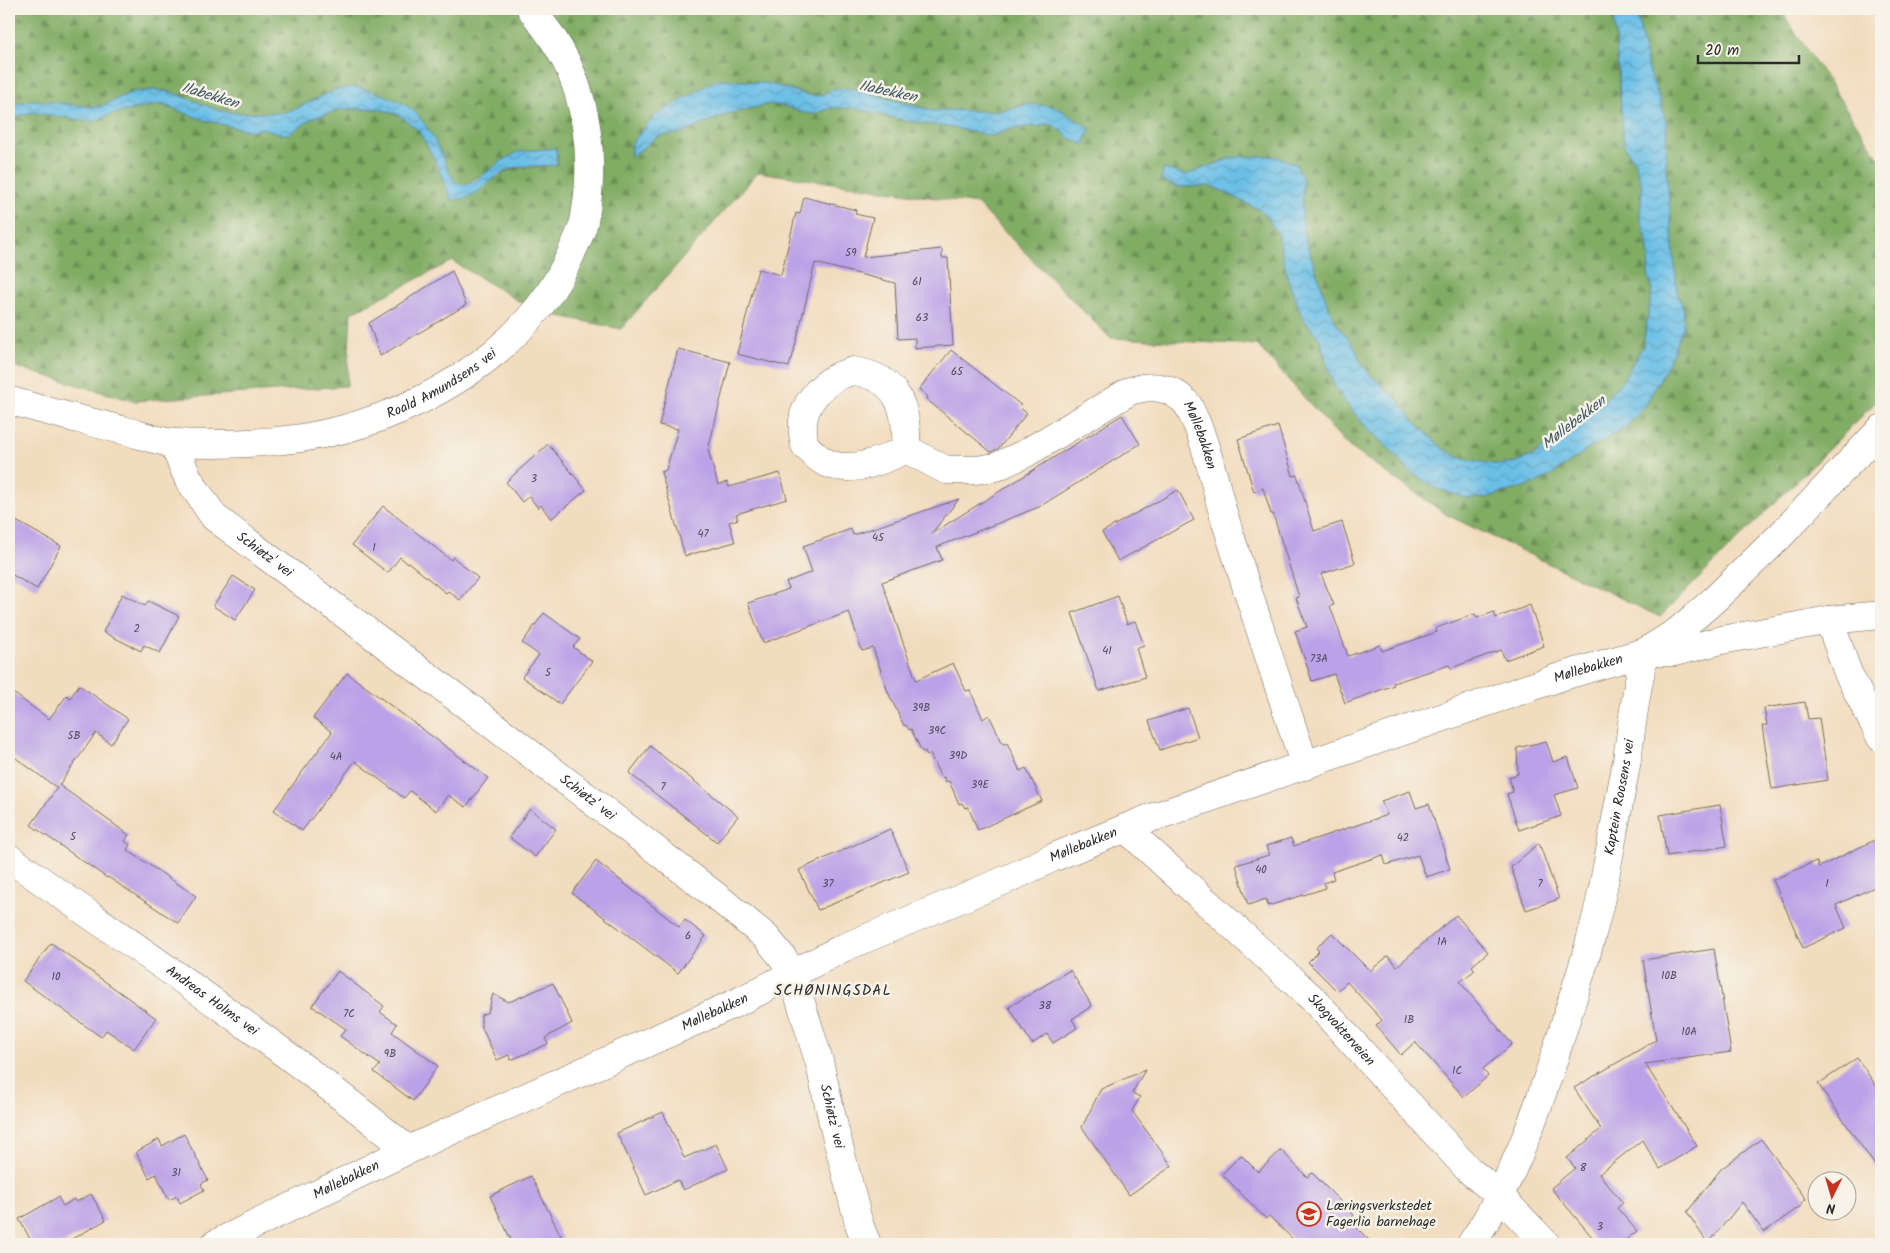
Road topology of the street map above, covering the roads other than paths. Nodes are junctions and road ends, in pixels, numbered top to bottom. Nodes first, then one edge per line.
1 (531, 9) edge
2 (9, 400) edge
3 (1881, 429) edge
4 (173, 443) junction
5 (906, 449) dead end
6 (1881, 615) edge
7 (1829, 620) junction
8 (1645, 652) junction
9 (1881, 738) edge
10 (1305, 766) junction
11 (1125, 828) junction
12 (9, 858) edge
13 (792, 974) junction
14 (408, 1150) junction
15 (1499, 1195) junction
16 (215, 1244) edge
17 (867, 1244) edge
18 (1471, 1244) edge
19 (1546, 1244) edge

1 - 4 street, Roald Amundsens vei
2 - 4 street, Roald Amundsens vei
3 - 8 street
4 - 13 street, Schiøtz' vei
5 - 10 street, Møllebakken
6 - 7 street, Møllebakken
7 - 8 street, Møllebakken
7 - 9 street
8 - 10 street, Møllebakken
8 - 15 street, Kaptein Roosens vei
10 - 11 street, Møllebakken
11 - 13 street, Møllebakken
11 - 15 street, Skogvokterveien
12 - 14 street, Andreas Holms vei
13 - 14 street, Møllebakken
13 - 17 street, Schiøtz' vei
14 - 16 street, Møllebakken
15 - 18 street, Kaptein Roosens vei
15 - 19 street, Skogvokterveien

